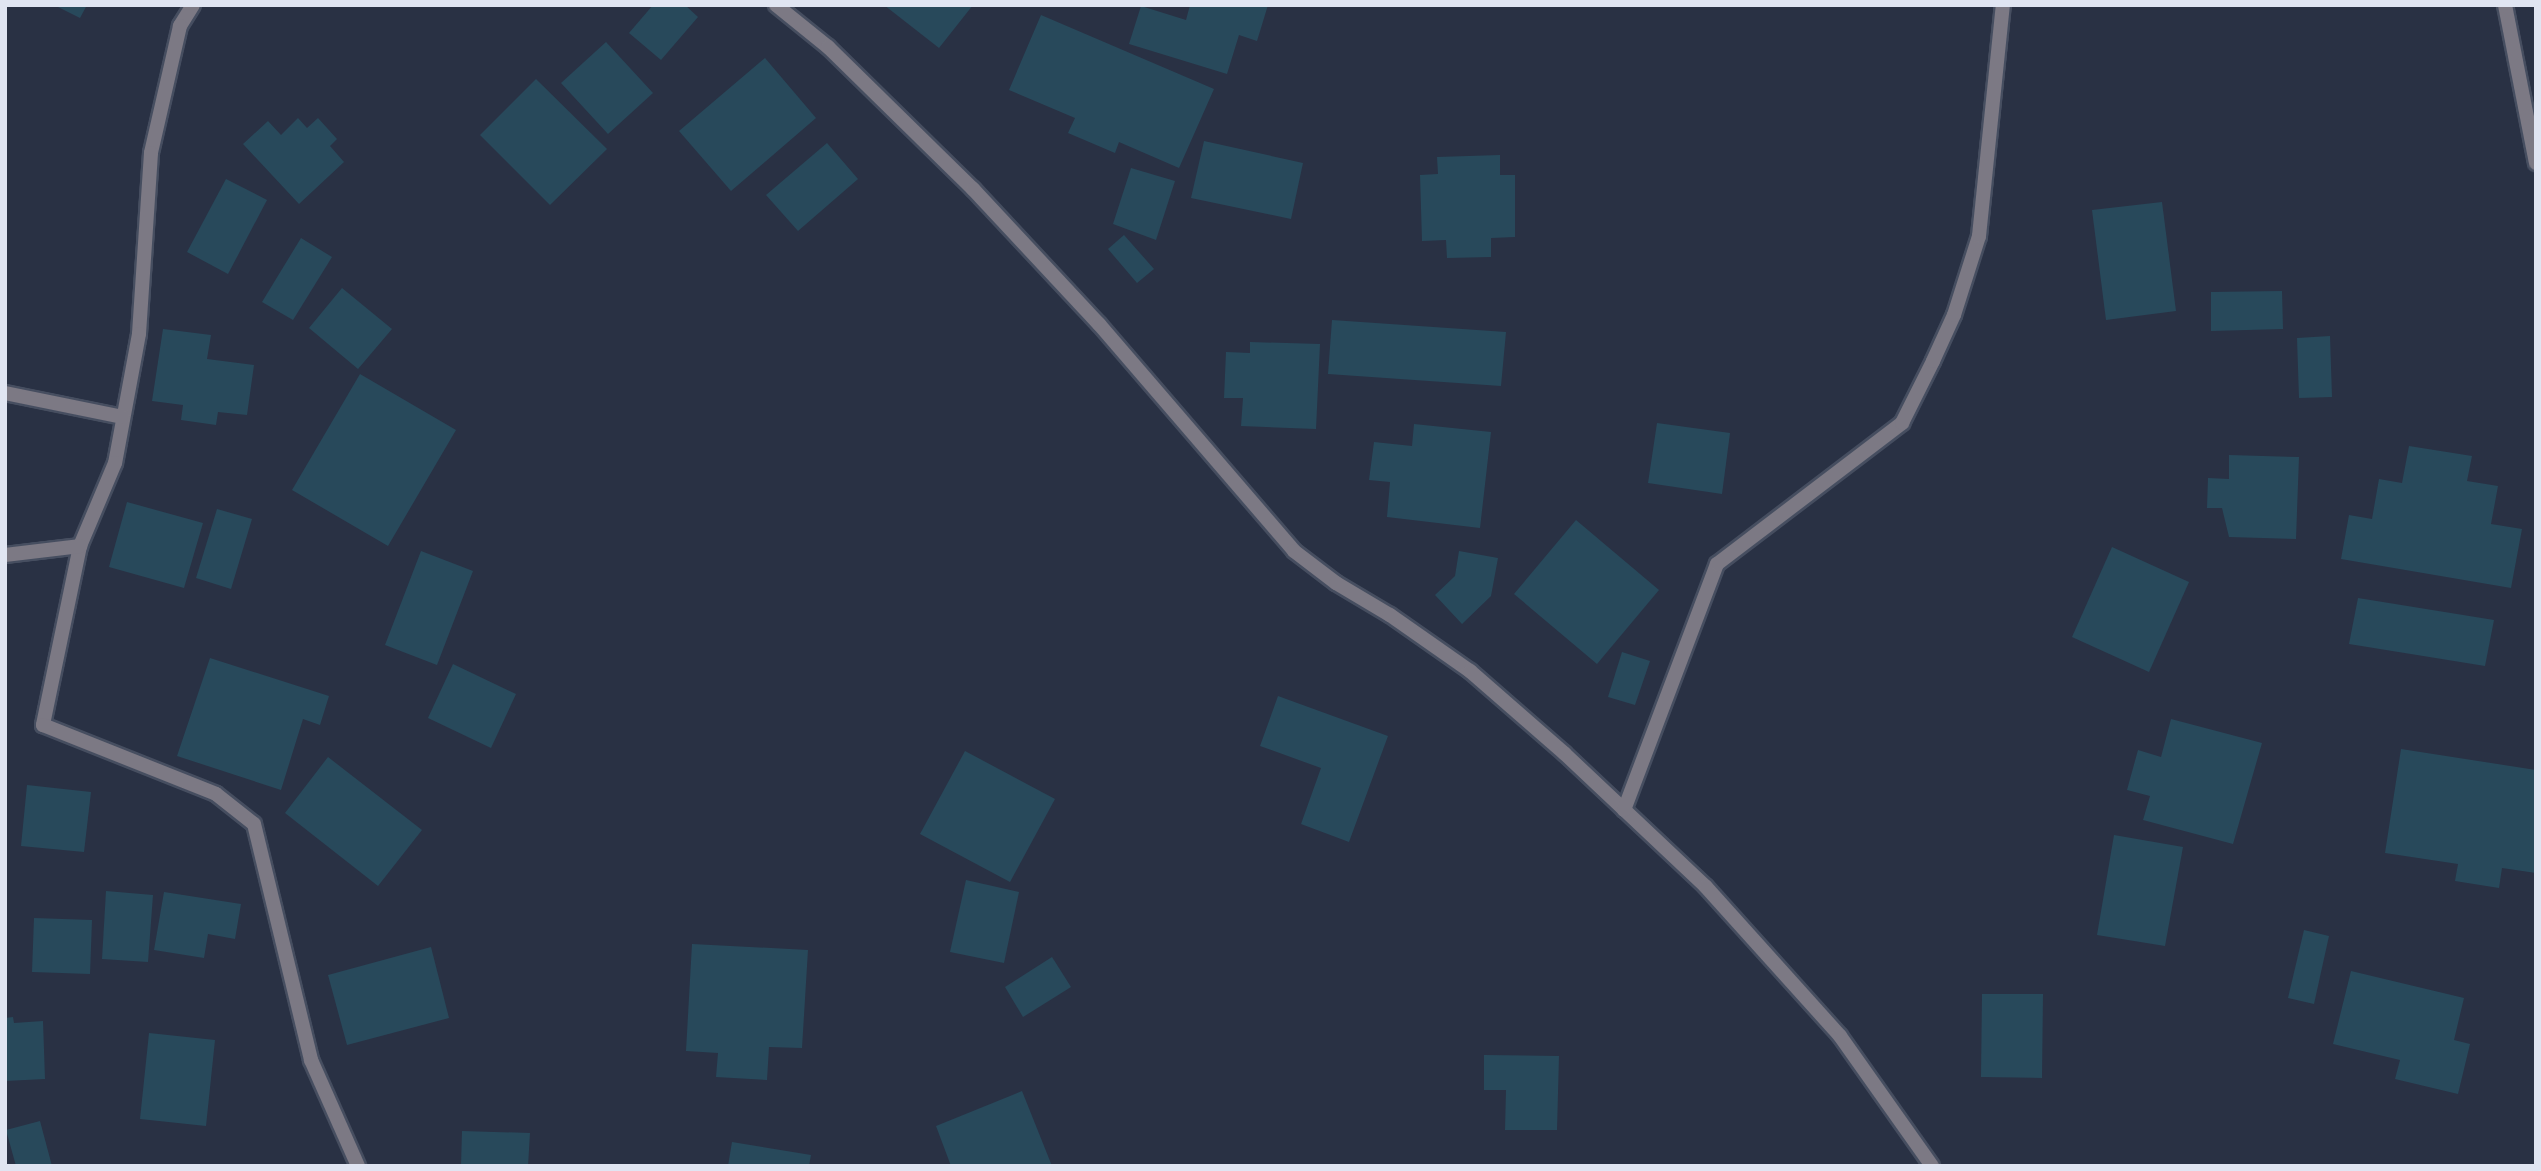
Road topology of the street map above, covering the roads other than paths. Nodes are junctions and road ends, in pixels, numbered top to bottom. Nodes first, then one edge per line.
1 (193, 5) edge
2 (776, 5) edge
3 (2003, 5) edge
4 (2505, 5) edge
5 (2536, 163) edge
6 (5, 393) edge
7 (123, 418) junction
8 (80, 546) junction
9 (5, 555) edge
10 (1624, 810) junction
11 (358, 1166) edge
12 (1932, 1166) edge

1 - 7 street
2 - 10 street
3 - 10 street
4 - 5 street
6 - 7 street
7 - 8 street
8 - 9 street
8 - 11 street
10 - 12 street

